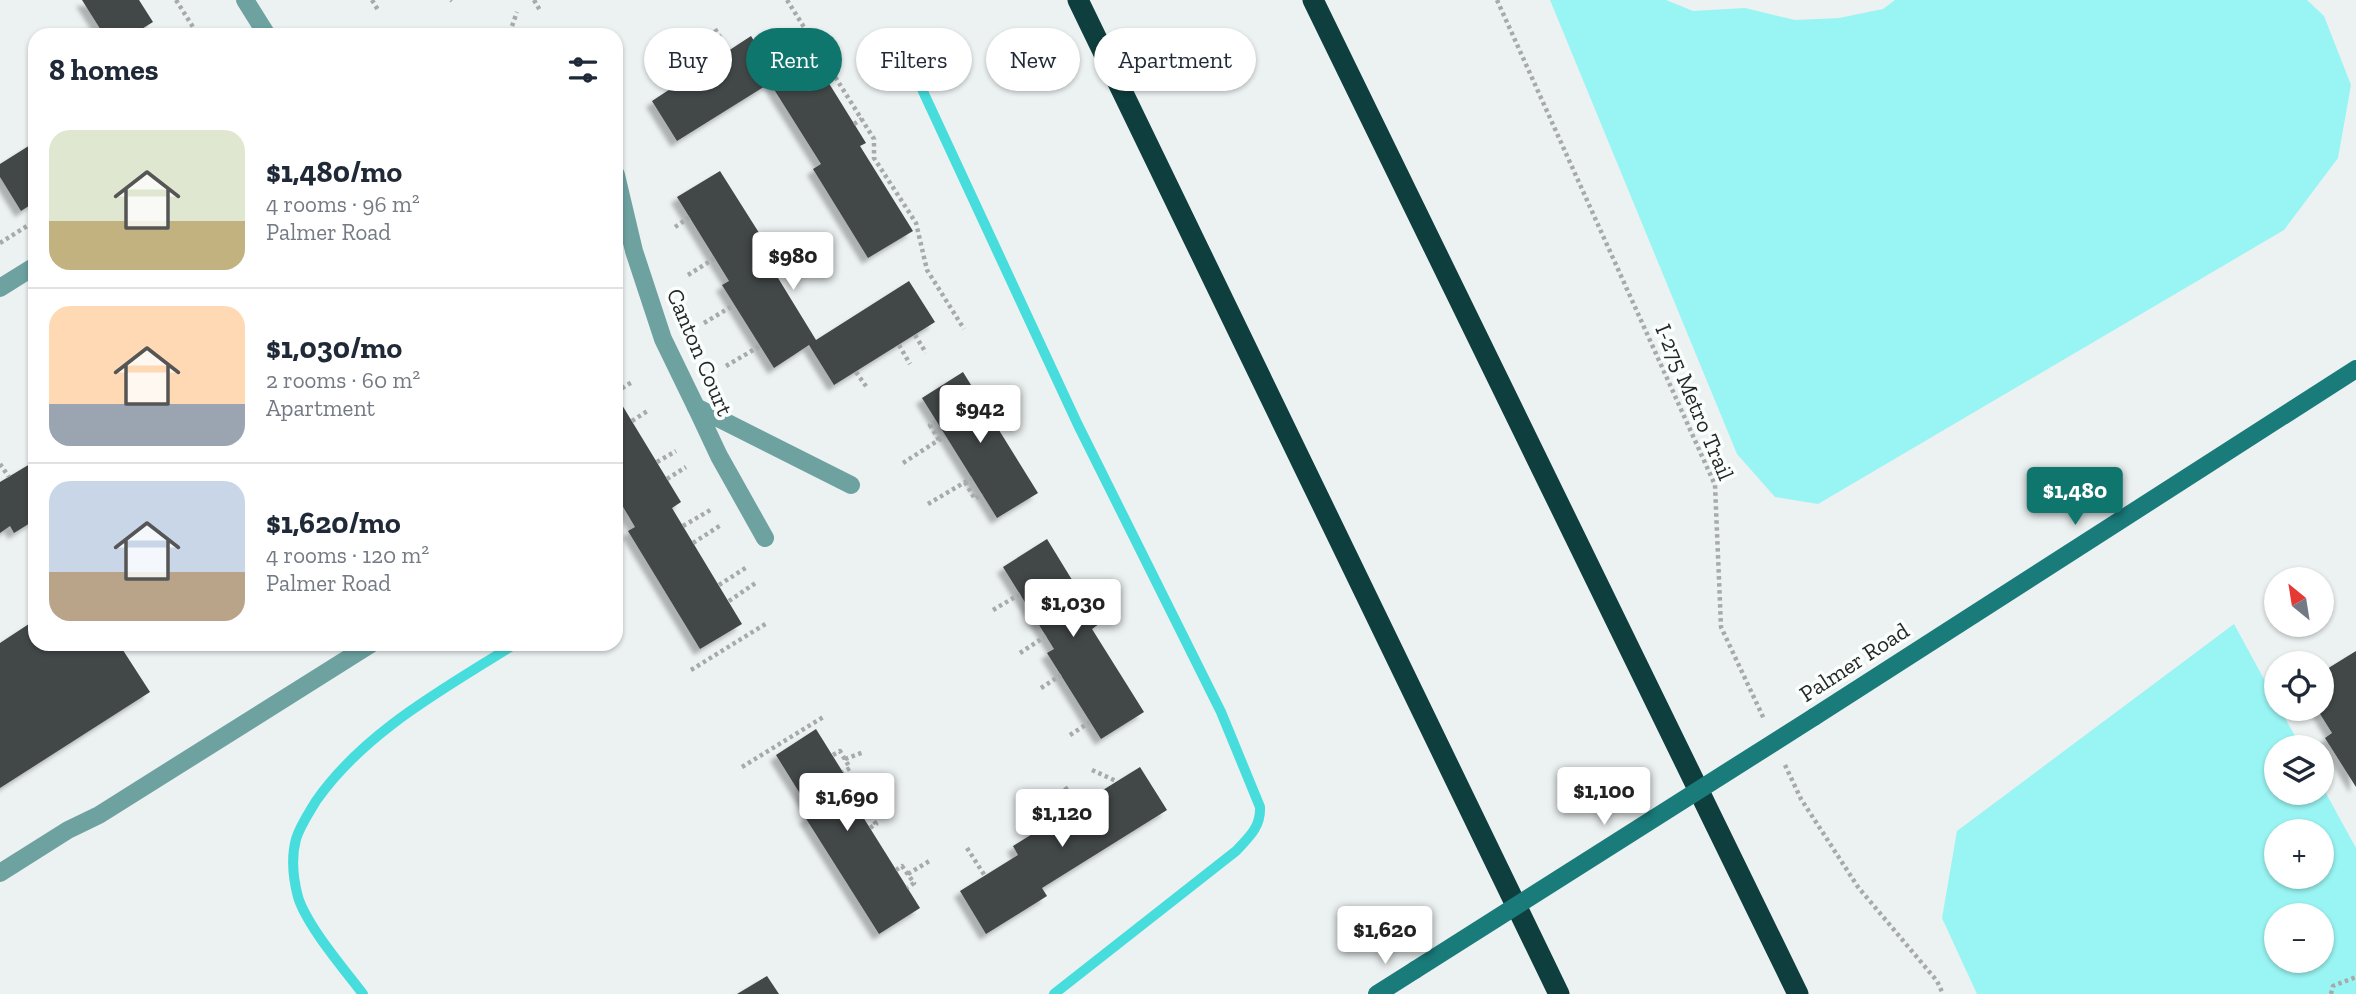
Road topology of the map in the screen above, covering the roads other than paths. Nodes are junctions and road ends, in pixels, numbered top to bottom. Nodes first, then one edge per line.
1 (245, 0) edge
2 (1078, 0) edge
3 (1313, 0) edge
4 (263, 28) edge
5 (623, 205) edge
6 (28, 270) edge
7 (0, 288) edge
8 (2356, 369) edge
9 (696, 407) junction
10 (851, 485) dead end
11 (765, 538) dead end
12 (361, 651) edge
13 (0, 873) edge
14 (1377, 994) edge
15 (1559, 994) edge
16 (1798, 994) edge

1 - 4 street
2 - 15 highway
3 - 16 highway
5 - 9 street, Canton Court
6 - 7 street
8 - 14 street, Palmer Road, bridge
9 - 10 street
9 - 11 street, Canton Court
12 - 13 street

